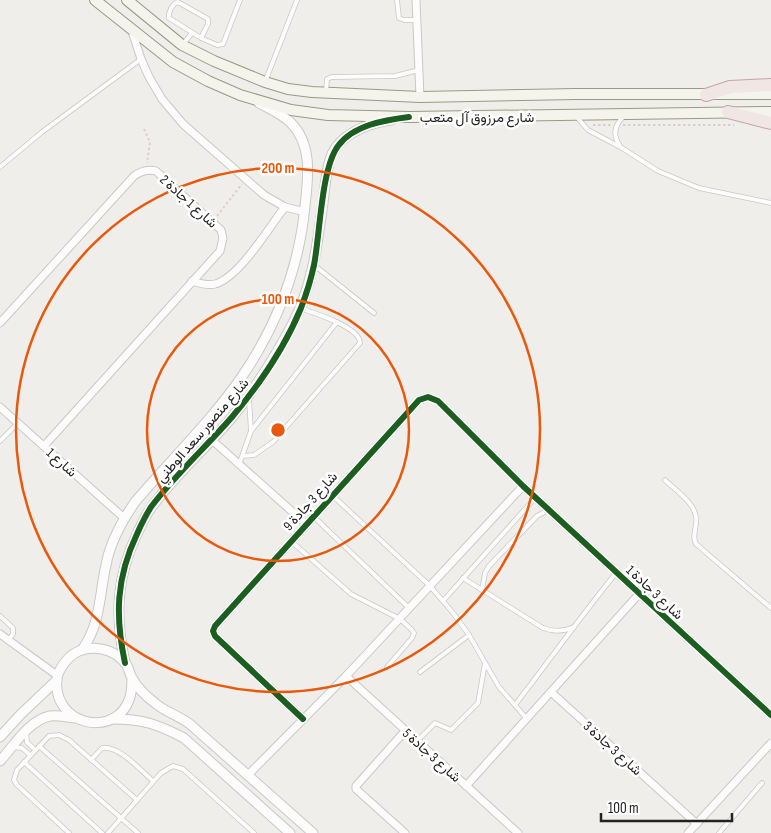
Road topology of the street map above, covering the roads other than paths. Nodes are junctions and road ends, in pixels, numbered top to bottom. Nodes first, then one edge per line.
1 (94, 0) edge
2 (126, 0) edge
3 (240, 0) edge
4 (298, 0) edge
5 (397, 0) edge
6 (416, 0) edge
7 (417, 20) junction
8 (176, 23) junction
9 (132, 30) junction
10 (192, 32) junction
11 (168, 34) junction
12 (201, 38) junction
13 (182, 45) junction
14 (141, 59) junction
15 (419, 70) junction
16 (265, 82) junction
17 (771, 85) edge
18 (326, 94) junction
19 (771, 94) edge
20 (706, 95) junction
21 (420, 97) junction
22 (255, 100) junction
23 (728, 112) junction
24 (771, 112) edge
25 (626, 115) junction
26 (576, 116) junction
27 (409, 117) junction
28 (771, 122) edge
29 (622, 148) junction
30 (0, 167) edge
31 (307, 188) junction
32 (325, 190) junction
33 (771, 203) edge
34 (285, 207) junction
35 (305, 212) junction
36 (314, 265) junction
37 (192, 281) junction
38 (300, 308) junction
39 (374, 313) dead end
40 (337, 322) junction
41 (0, 324) edge
42 (249, 395) junction
43 (0, 406) edge
44 (18, 423) junction
45 (250, 431) junction
46 (0, 440) edge
47 (212, 440) junction
48 (44, 446) junction
49 (243, 456) junction
50 (240, 465) junction
51 (665, 480) dead end
52 (523, 486) junction
53 (332, 495) junction
54 (535, 498) junction
55 (548, 510) junction
56 (313, 516) junction
57 (124, 518) junction
58 (306, 524) junction
59 (291, 541) junction
60 (616, 573) junction
61 (463, 578) junction
62 (430, 586) junction
63 (482, 590) junction
64 (639, 594) junction
65 (443, 600) junction
66 (409, 608) junction
67 (771, 608) edge
68 (0, 616) edge
69 (400, 619) junction
70 (574, 627) junction
71 (0, 634) edge
72 (469, 635) junction
73 (8, 640) junction
74 (82, 650) junction
75 (125, 663) junction
76 (486, 663) junction
77 (387, 667) dead end
78 (420, 672) dead end
79 (346, 676) junction
80 (57, 678) junction
81 (132, 678) junction
82 (551, 692) junction
83 (515, 705) junction
84 (771, 715) edge
85 (75, 718) junction
86 (112, 719) junction
87 (303, 719) junction
88 (527, 719) junction
89 (405, 730) junction
90 (26, 732) junction
91 (0, 737) edge
92 (417, 741) junction
93 (771, 743) edge
94 (39, 746) junction
95 (12, 747) junction
96 (35, 750) junction
97 (30, 755) junction
98 (91, 760) junction
99 (0, 761) edge
100 (24, 762) junction
101 (248, 775) junction
102 (153, 781) junction
103 (762, 783) dead end
104 (466, 786) junction
105 (137, 800) junction
106 (121, 818) junction
107 (697, 824) junction
108 (690, 832) edge
109 (69, 833) edge
110 (102, 833) edge
111 (108, 833) edge
112 (138, 833) edge
113 (254, 833) edge
114 (290, 833) edge
115 (313, 833) edge
116 (405, 833) edge
117 (518, 833) edge
118 (719, 833) edge

1 - 9 main road, شارع مرزوق آل متعب
2 - 11 main road, شارع مرزوق آل متعب
3 - 12 lane
4 - 16 lane
5 - 7 lane
6 - 7 street
7 - 15 street
8 - 10 lane
8 - 11 lane
8 - 12 lane
9 - 14 street
9 - 22 main road, شارع مرزوق آل متعب
10 - 12 lane
10 - 13 lane
11 - 13 main road, شارع مرزوق آل متعب
13 - 16 main road, شارع مرزوق آل متعب
14 - 30 lane
14 - 34 street
15 - 18 lane
15 - 21 street
16 - 18 main road, شارع مرزوق آل متعب
17 - 20 highway
18 - 21 main road, شارع مرزوق آل متعب
19 - 20 main road, شارع مرزوق آل متعب
20 - 21 main road, شارع مرزوق آل متعب
22 - 27 main road, شارع مرزوق آل متعب
22 - 31 street, شارع منصور سعد الوطني
23 - 24 main road, شارع مرزوق آل متعب
23 - 25 main road, شارع مرزوق آل متعب
23 - 28 highway
25 - 26 main road, شارع مرزوق آل متعب
25 - 29 lane
26 - 27 main road, شارع مرزوق آل متعب
26 - 29 lane
27 - 32 street, شارع منصور سعد الوطني
29 - 33 lane
31 - 32 street
31 - 35 street, شارع منصور سعد الوطني
32 - 36 street, شارع منصور سعد الوطني
34 - 35 street
34 - 37 street
35 - 57 street, شارع منصور سعد الوطني
36 - 38 street, شارع منصور سعد الوطني
36 - 39 lane
37 - 41 street, شارع 1 جادة 2
37 - 48 street, شارع 1 جادة 2
38 - 40 lane
38 - 42 street, شارع منصور سعد الوطني
40 - 45 lane
40 - 49 lane
42 - 45 lane
42 - 47 street, شارع منصور سعد الوطني
43 - 44 street, شارع 1
44 - 46 lane
44 - 48 street, شارع 1
45 - 49 lane
47 - 50 street, شارع 3 جادة 9
47 - 75 street, شارع منصور سعد الوطني
48 - 57 street, شارع 1
49 - 50 lane
50 - 58 street, شارع 3 جادة 9
51 - 67 lane
52 - 53 street, شارع 3 جادة 9
52 - 54 street, شارع 3 جادة 1
52 - 62 street
53 - 56 street, شارع 3 جادة 9
53 - 62 lane
54 - 55 street, شارع 3 جادة 1
54 - 61 lane
55 - 60 street, شارع 3 جادة 1
55 - 63 lane
56 - 58 street, شارع 3 جادة 9
56 - 66 lane
57 - 74 street, شارع منصور سعد الوطني
58 - 59 street, شارع 3 جادة 9
59 - 69 lane
59 - 87 street, شارع 3 جادة 9
60 - 64 street, شارع 3 جادة 1
60 - 70 lane
61 - 63 lane
61 - 65 lane
62 - 65 lane
62 - 66 street
63 - 70 lane
64 - 82 street, شارع 3 جادة 1
64 - 84 street, شارع 3 جادة 1
65 - 72 lane
66 - 69 street
68 - 73 lane
69 - 77 lane
69 - 79 street
70 - 83 lane
71 - 73 street
72 - 76 lane
72 - 78 lane
73 - 80 street
74 - 75 street
74 - 80 street
75 - 81 street
76 - 83 lane
76 - 92 lane
79 - 87 street
79 - 89 street, شارع 3 جادة 5
80 - 85 street
80 - 91 street
81 - 86 street
81 - 101 street
82 - 88 street, شارع 3 جادة 1
82 - 107 street, شارع 3 جادة 3
83 - 88 lane
85 - 86 street
85 - 90 street
86 - 114 street
87 - 101 street
88 - 104 street, شارع 3 جادة 1
89 - 92 street, شارع 3 جادة 5
89 - 116 street
90 - 95 street
90 - 96 lane
92 - 104 street, شارع 3 جادة 5
93 - 107 street
94 - 96 lane
94 - 98 lane
94 - 106 lane
95 - 97 lane
95 - 99 street
96 - 97 lane
97 - 100 lane
98 - 102 lane
98 - 105 lane
100 - 109 lane
100 - 110 lane
101 - 115 street
102 - 105 lane
102 - 113 lane
103 - 118 lane
104 - 117 street, شارع 3 جادة 5
105 - 106 lane
106 - 111 lane
106 - 112 lane
107 - 108 street

